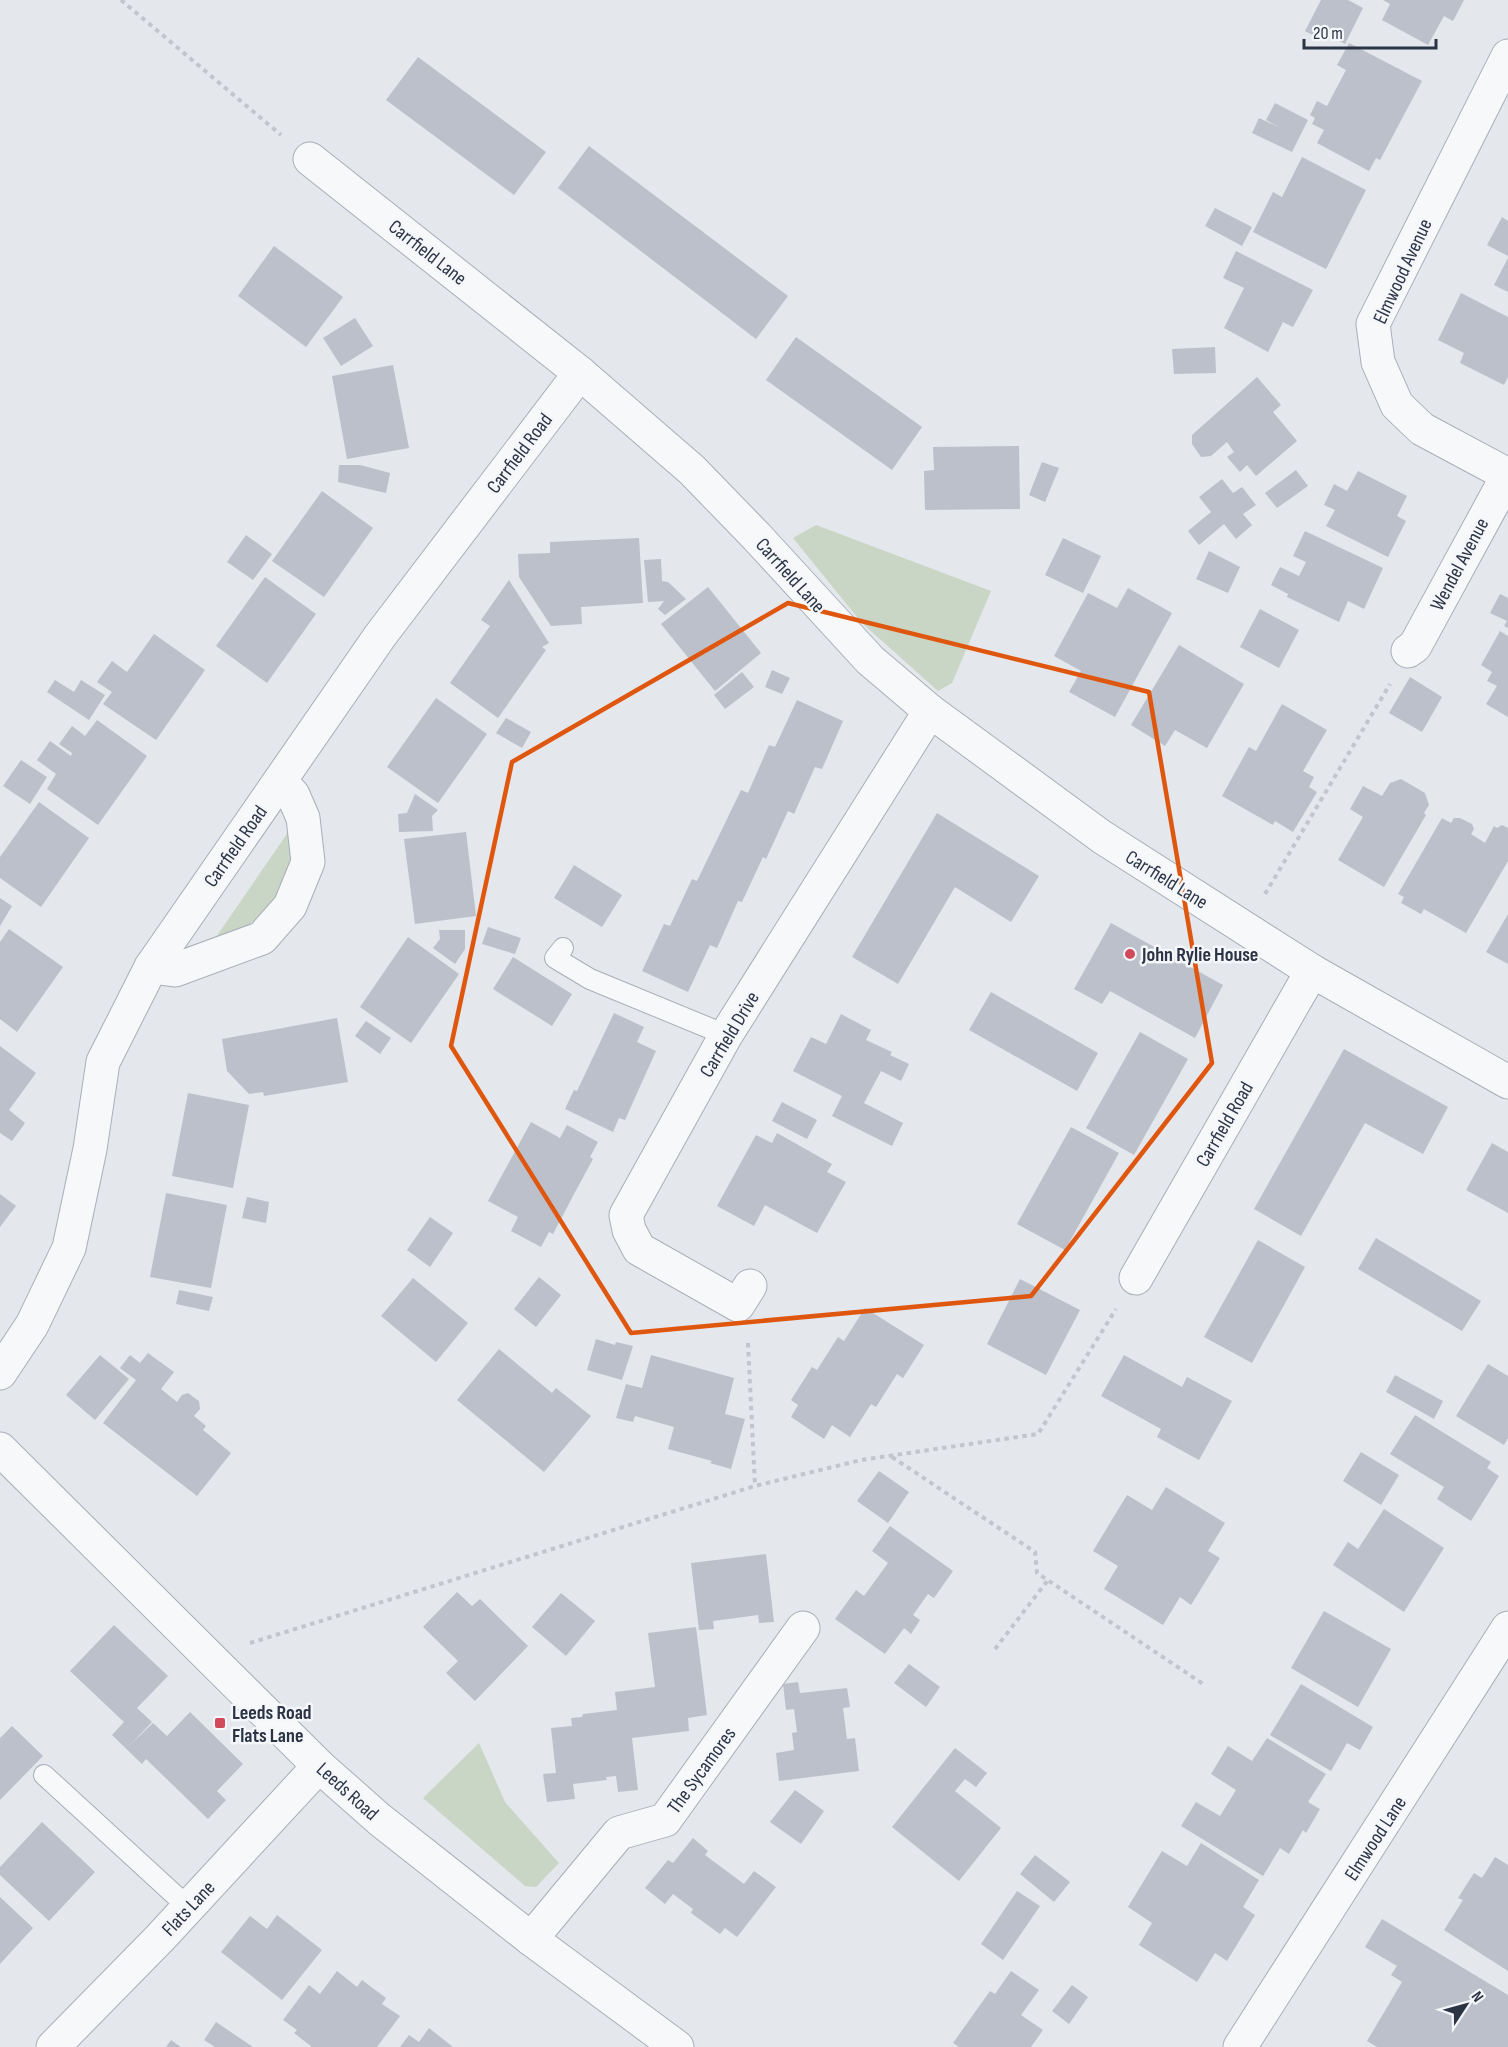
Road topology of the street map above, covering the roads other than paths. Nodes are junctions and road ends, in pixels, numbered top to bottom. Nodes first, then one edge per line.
1 (1508, 56) edge
2 (310, 159) road end
3 (580, 373) junction
4 (1508, 475) edge
5 (1408, 651) road end
6 (930, 711) junction
7 (280, 781) junction
8 (563, 948) dead end
9 (151, 968) junction
10 (1312, 971) junction
11 (726, 1035) junction
12 (1508, 1082) edge
13 (1136, 1278) road end
14 (744, 1296) road end
15 (0, 1373) edge
16 (0, 1449) edge
17 (1508, 1628) edge
18 (803, 1629) dead end
19 (319, 1766) junction
20 (44, 1775) dead end
21 (188, 1907) junction
22 (531, 1939) junction
23 (53, 2047) edge
24 (677, 2047) edge
25 (1240, 2047) edge

1 - 4 street, Elmwood Avenue
2 - 3 street, Carrfield Lane
3 - 6 street, Carrfield Lane
3 - 7 street, Carrfield Road
4 - 5 street, Wendel Avenue
6 - 10 street, Carrfield Lane
6 - 11 street, Carrfield Drive
7 - 9 street, Carrfield Road
7 - 9 street
8 - 11 lane
9 - 15 street, Carrfield Road
10 - 12 street, Carrfield Lane
10 - 13 street, Carrfield Road
11 - 14 street, Carrfield Drive
16 - 19 street, Leeds Road
17 - 25 street, Elmwood Lane
18 - 22 street, The Sycamores
19 - 21 street, Flats Lane
19 - 22 street, Leeds Road
20 - 21 lane
21 - 23 street, Flats Lane
22 - 24 street, Leeds Road

